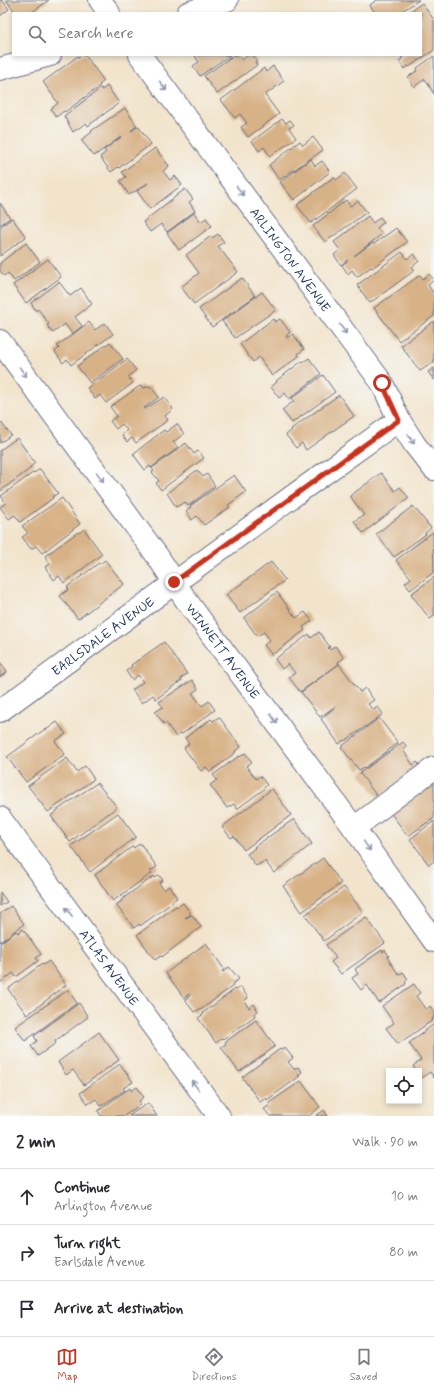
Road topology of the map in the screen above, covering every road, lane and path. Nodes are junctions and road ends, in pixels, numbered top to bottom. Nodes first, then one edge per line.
1 (100, 0) edge
2 (227, 0) edge
3 (108, 12) edge
4 (191, 12) edge
5 (46, 56) edge
6 (141, 56) edge
7 (0, 69) edge
8 (0, 341) edge
9 (399, 420) junction
10 (434, 469) edge
11 (174, 582) junction
12 (0, 711) edge
13 (434, 768) edge
14 (0, 818) edge
15 (354, 828) junction
16 (434, 941) edge
17 (218, 1116) edge

1 - 3 street
2 - 4 street
5 - 7 street
6 -> 9 street, ARLINGTON AVENUE
8 -> 11 street, WINNETT AVENUE
9 -> 10 street, ARLINGTON AVENUE
9 - 11 street, EARLSDALE AVENUE
11 - 12 street, EARLSDALE AVENUE
11 -> 15 street, WINNETT AVENUE
13 - 15 street
17 -> 14 street, ATLAS AVENUE
15 -> 16 street, WINNETT AVENUE

